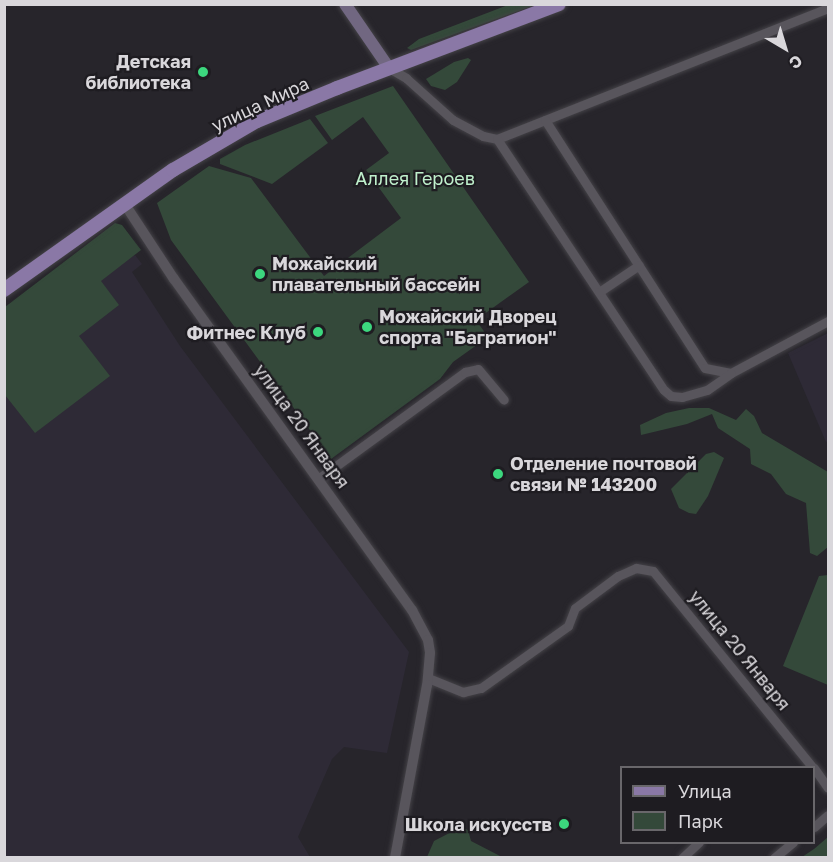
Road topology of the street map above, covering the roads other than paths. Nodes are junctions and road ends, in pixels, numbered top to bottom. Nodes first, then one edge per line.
1 (345, 4) edge
2 (559, 4) edge
3 (828, 8) edge
4 (389, 68) junction
5 (545, 120) junction
6 (497, 139) junction
7 (124, 203) junction
8 (639, 265) junction
9 (4, 290) edge
10 (599, 292) junction
11 (828, 321) edge
12 (731, 373) junction
13 (504, 400) dead end
14 (318, 479) junction
15 (428, 678) junction
16 (811, 766) edge
17 (815, 771) edge
18 (828, 788) edge
19 (828, 815) edge
20 (815, 825) edge
21 (698, 844) edge
22 (792, 844) edge
23 (395, 858) edge
24 (682, 858) edge
25 (774, 858) edge

1 - 4 main road
2 - 4 main road, улица Мира
3 - 5 street
4 - 6 street
4 - 7 main road, улица Мира
5 - 6 street
5 - 8 street
6 - 10 street
7 - 9 main road, улица Мира
7 - 14 street, улица 20 Января
8 - 10 street
8 - 12 street
10 - 12 street
11 - 12 street
13 - 14 street
14 - 15 street, улица 20 Января
15 - 16 street, улица 20 Января
15 - 23 street, улица 20 Января
17 - 18 street, улица 20 Января
19 - 20 street
21 - 24 street
22 - 25 street

